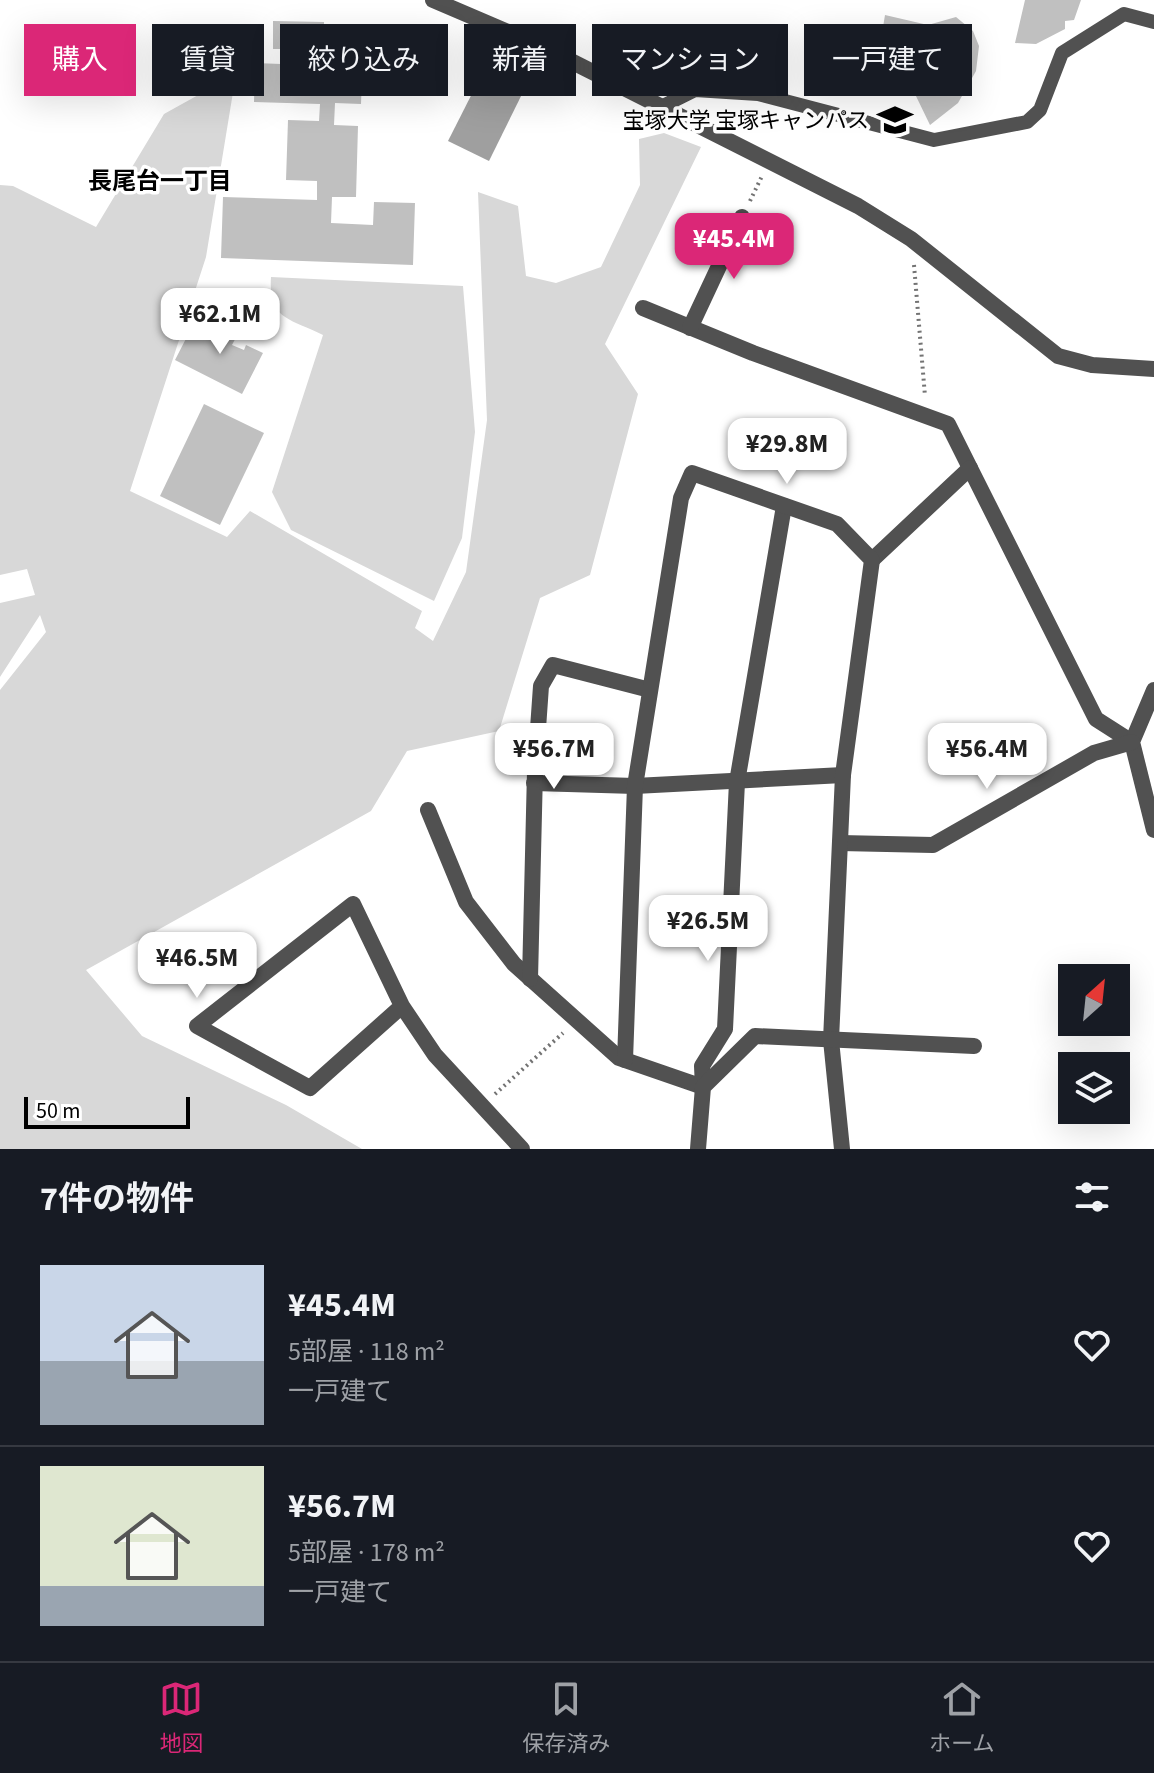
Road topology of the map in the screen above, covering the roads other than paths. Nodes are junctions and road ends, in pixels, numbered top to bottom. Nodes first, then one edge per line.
1 (433, 0) edge
2 (1154, 22) edge
3 (663, 106) junction
4 (742, 217) road end
5 (643, 308) dead end
6 (690, 328) junction
7 (1154, 369) edge
8 (970, 468) junction
9 (784, 506) junction
10 (872, 560) junction
11 (650, 690) junction
12 (1154, 690) edge
13 (1132, 742) junction
14 (843, 775) junction
15 (737, 782) junction
16 (534, 783) junction
17 (635, 786) junction
18 (428, 810) dead end
19 (1154, 830) edge
20 (840, 843) junction
21 (530, 979) junction
22 (402, 1006) junction
23 (831, 1040) junction
24 (974, 1046) dead end
25 (625, 1060) junction
26 (703, 1087) junction
27 (522, 1149) edge
28 (698, 1149) edge
29 (842, 1149) edge

1 - 3 street
2 - 3 lane
3 - 7 street
4 - 6 street
5 - 6 street
6 - 8 street
8 - 10 street
8 - 13 street
9 - 10 street
9 - 11 street
9 - 15 street
10 - 14 street
11 - 16 street
11 - 17 street
12 - 13 street
13 - 19 street
13 - 20 street
14 - 15 street
14 - 20 street
15 - 17 street
15 - 26 street
16 - 17 street
16 - 21 street
17 - 25 street
18 - 21 street
20 - 23 street
21 - 25 street
22 - 22 street
22 - 27 street
23 - 24 street
23 - 26 street
23 - 29 street
25 - 26 street
26 - 28 street

